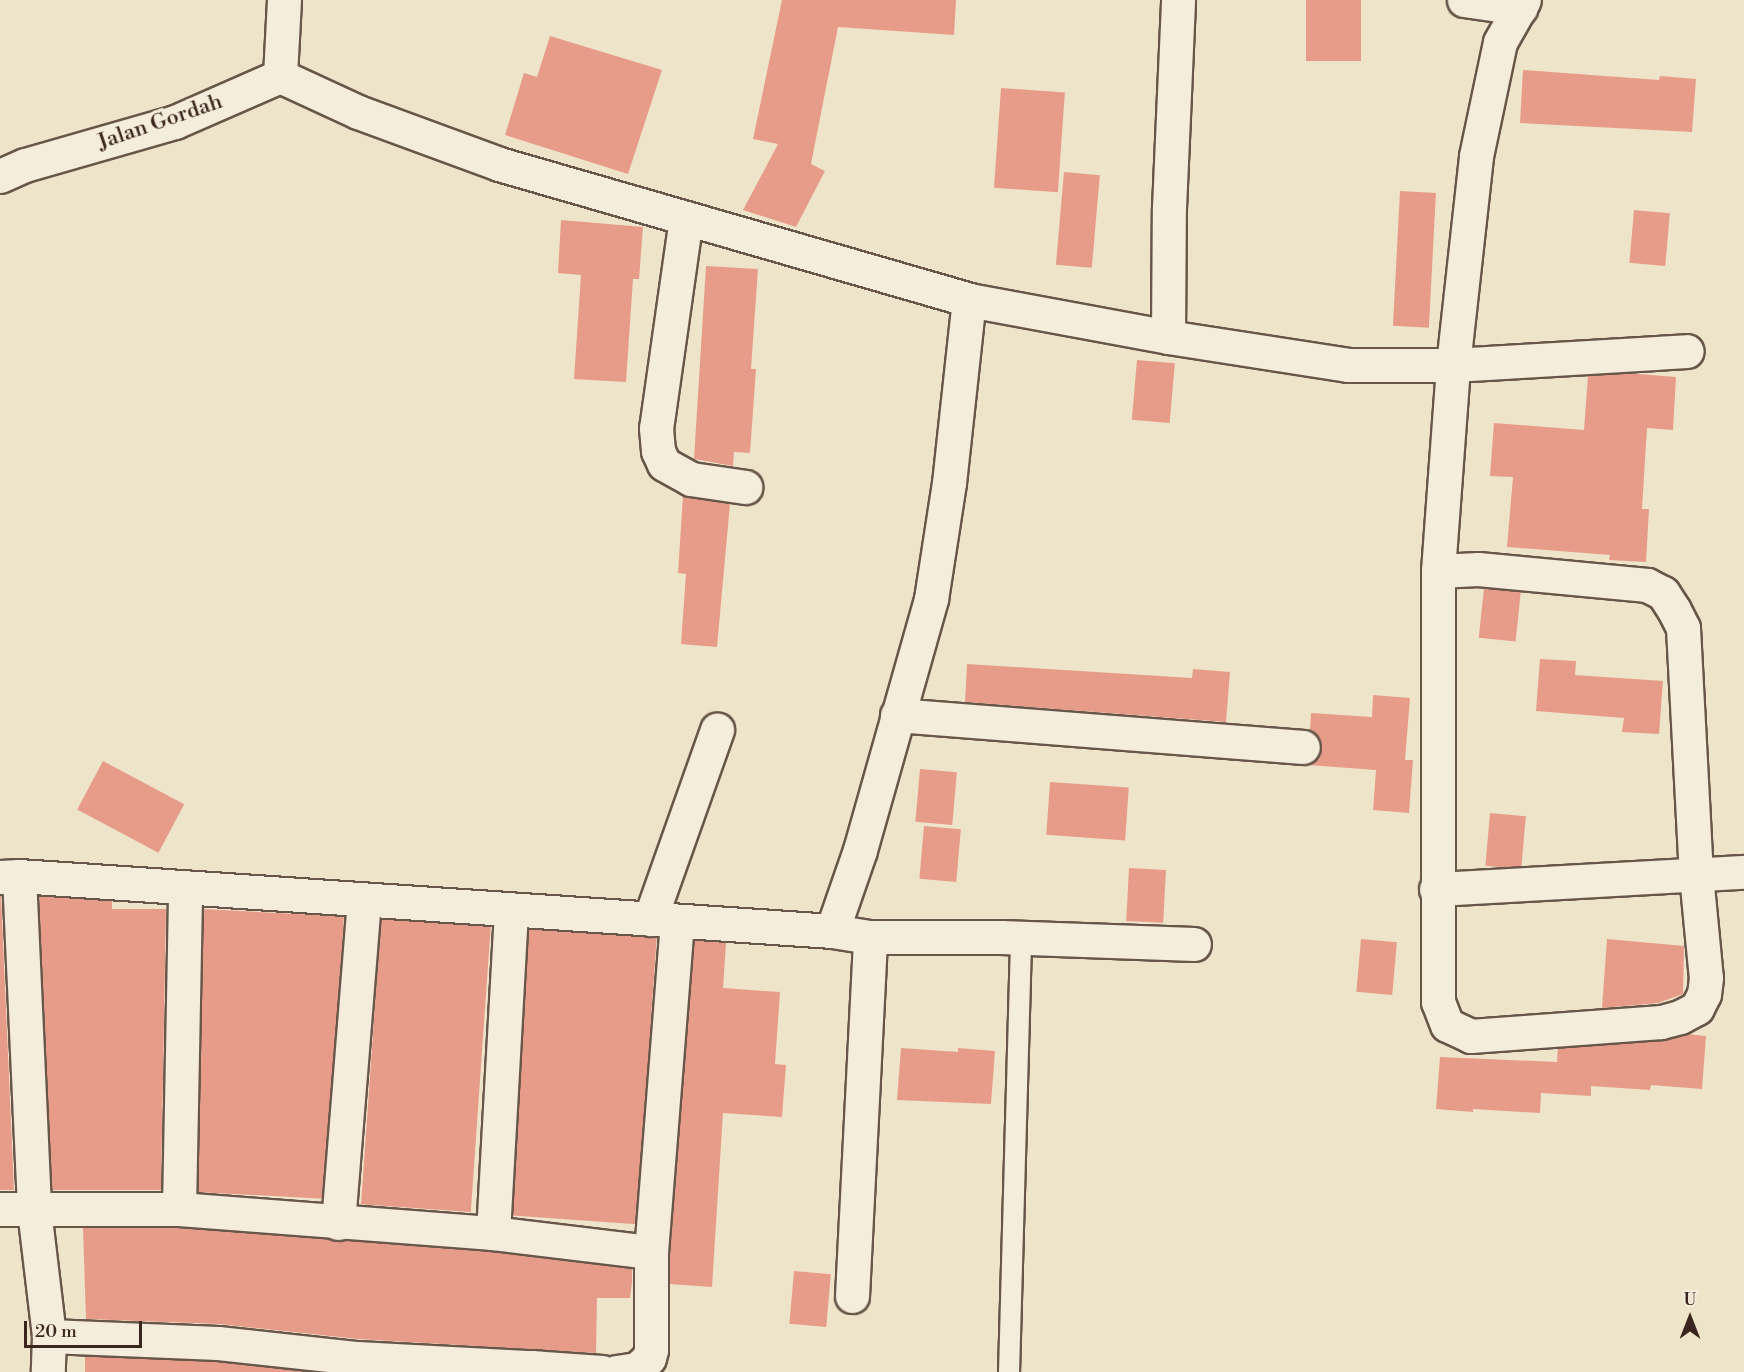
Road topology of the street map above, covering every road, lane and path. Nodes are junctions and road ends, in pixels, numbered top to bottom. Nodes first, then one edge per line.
1 (284, 0) edge
2 (1178, 0) edge
3 (1464, 0) edge
4 (1522, 4) edge
5 (280, 76) junction
6 (0, 176) edge
7 (686, 218) junction
8 (969, 300) junction
9 (1168, 337) junction
10 (1687, 351) dead end
11 (1453, 365) junction
12 (745, 487) dead end
13 (1438, 571) junction
14 (897, 715) junction
15 (717, 730) dead end
16 (1303, 747) dead end
17 (1744, 872) edge
18 (1696, 875) junction
19 (10, 876) edge
20 (185, 887) junction
21 (1436, 889) junction
22 (364, 900) junction
23 (511, 909) junction
24 (664, 920) junction
25 (832, 931) junction
26 (870, 937) junction
27 (1021, 938) junction
28 (1194, 944) dead end
29 (0, 1209) edge
30 (179, 1209) junction
31 (34, 1210) junction
32 (338, 1223) junction
33 (493, 1233) junction
34 (651, 1252) junction
35 (852, 1296) dead end
36 (49, 1335) junction
37 (531, 1370) edge
38 (48, 1372) edge
39 (602, 1372) edge
40 (616, 1372) edge
41 (1009, 1372) edge

1 - 5 street
2 - 9 street
3 - 4 street
4 - 11 street
5 - 6 street, Jalan Gordah
5 - 7 street
7 - 8 street
7 - 12 street
8 - 9 street
8 - 14 street
9 - 11 street
10 - 11 street
11 - 13 street
13 - 18 street
13 - 21 street
14 - 16 street
14 - 25 street
15 - 24 street
17 - 18 street
18 - 21 street
18 - 21 street
19 - 20 street
19 - 31 street
20 - 22 street
20 - 30 street
22 - 23 street
22 - 32 street
23 - 24 street
23 - 33 street
24 - 25 street
24 - 34 street
25 - 26 street
26 - 27 street
26 - 35 street
27 - 28 street
27 - 41 lane
29 - 31 street
30 - 31 street
30 - 32 street
31 - 36 street
32 - 33 street
33 - 34 street
34 - 40 street
36 - 37 street
36 - 38 street
37 - 39 street

